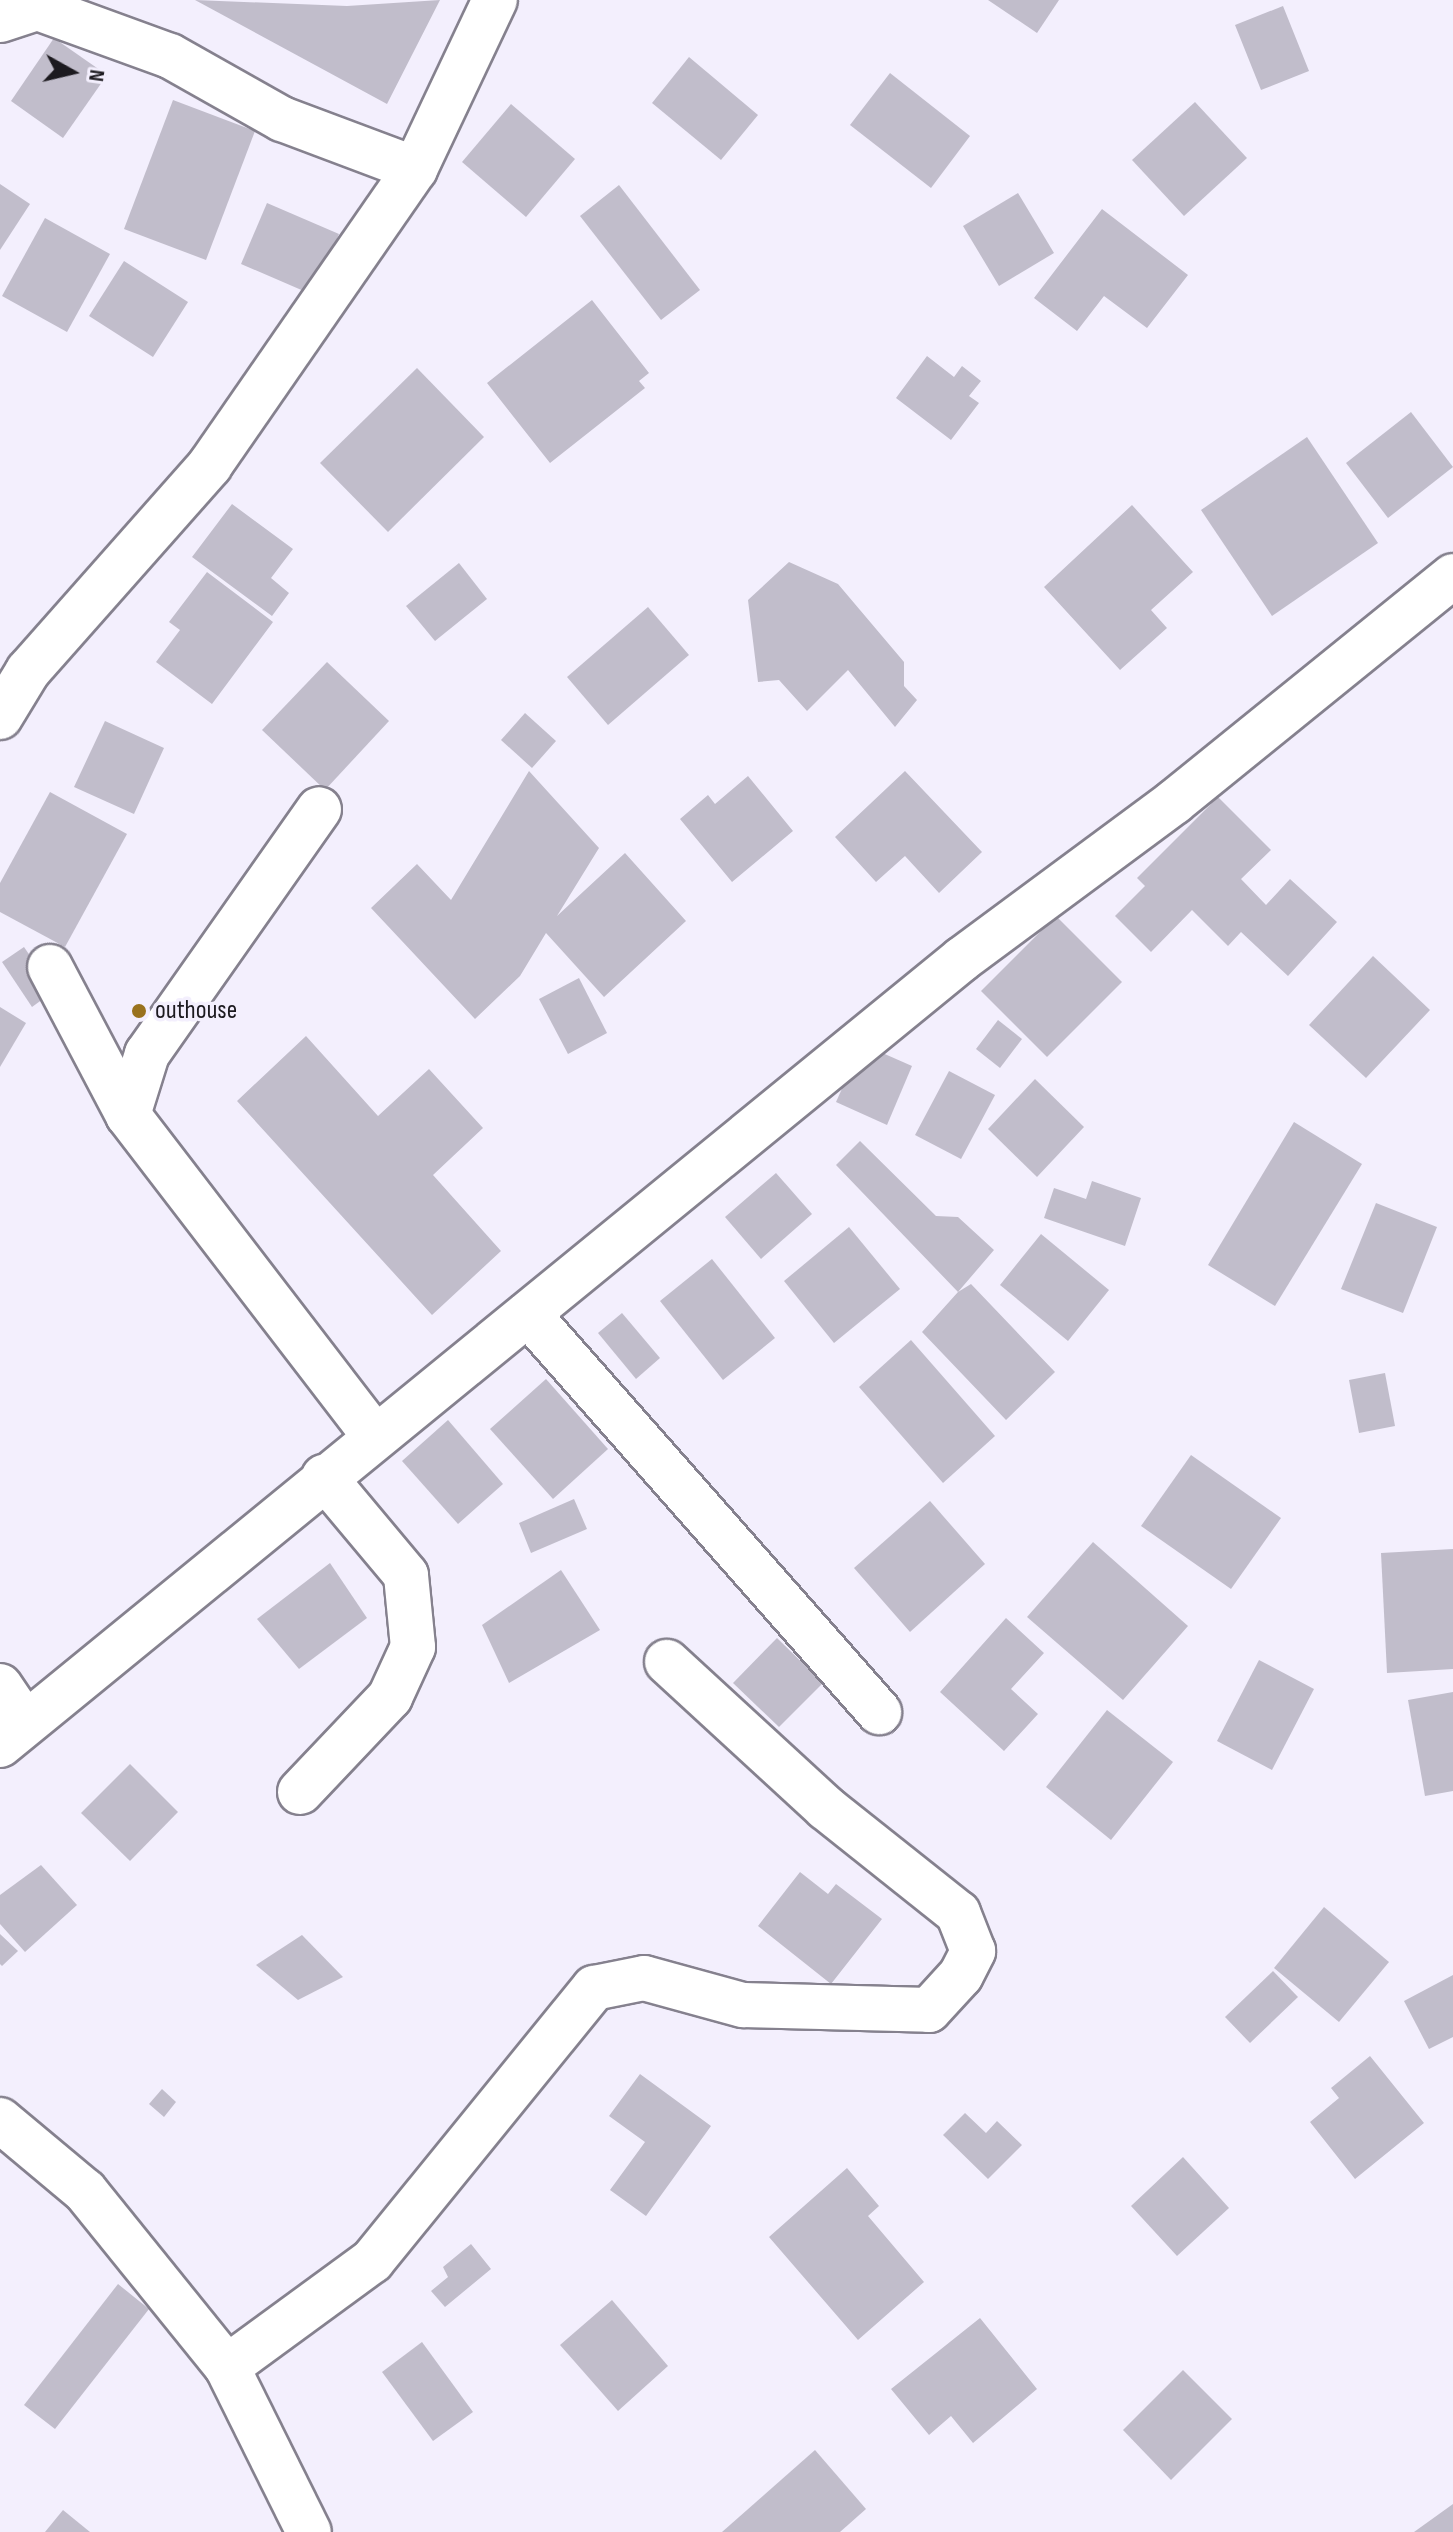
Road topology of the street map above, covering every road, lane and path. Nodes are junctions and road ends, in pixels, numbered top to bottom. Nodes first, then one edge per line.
1 (495, 0) edge
2 (0, 20) edge
3 (415, 169) junction
4 (1453, 576) edge
5 (0, 717) edge
6 (319, 809) dead end
7 (50, 967) dead end
8 (128, 1115) junction
9 (528, 1314) junction
10 (374, 1436) junction
11 (324, 1477) junction
12 (667, 1662) dead end
13 (0, 1686) edge
14 (879, 1712) dead end
15 (13, 1734) edge
16 (300, 1792) dead end
17 (0, 2120) edge
18 (227, 2367) junction
19 (309, 2532) edge

1 - 3 street
2 - 3 street
3 - 5 street
4 - 9 street
6 - 8 street
7 - 8 street
8 - 10 street
9 - 10 street
9 - 14 street
10 - 11 street
11 - 15 street
11 - 16 street
12 - 18 street
13 - 15 street
17 - 18 street
18 - 19 street

